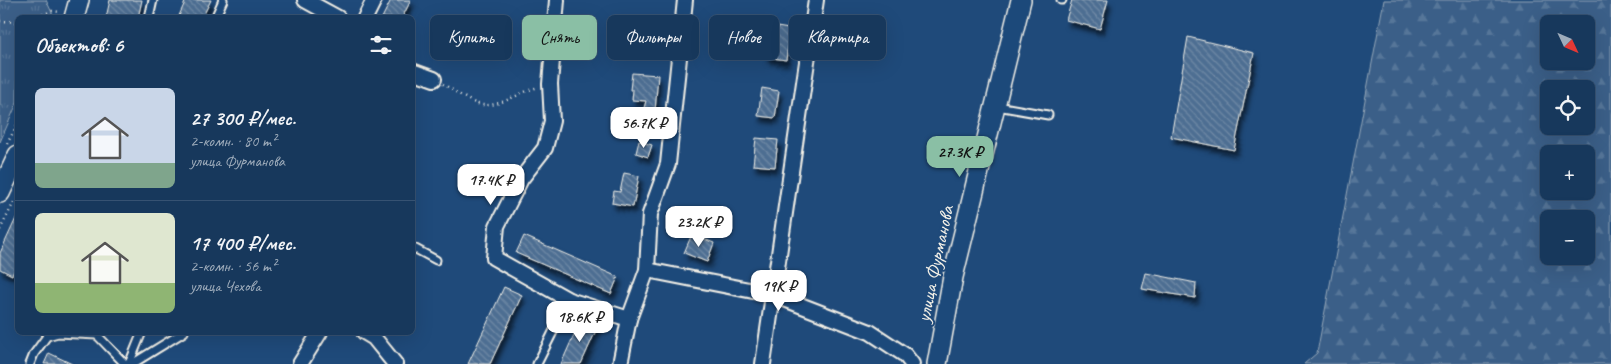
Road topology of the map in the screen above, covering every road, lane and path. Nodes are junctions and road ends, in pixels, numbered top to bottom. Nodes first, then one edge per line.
1 (79, 0) edge
2 (153, 0) edge
3 (223, 0) edge
4 (305, 0) edge
5 (374, 0) edge
6 (557, 0) edge
7 (685, 0) edge
8 (816, 0) edge
9 (1021, 0) edge
10 (42, 15) edge
11 (69, 15) edge
12 (150, 15) edge
13 (216, 15) edge
14 (332, 15) edge
15 (367, 15) edge
16 (0, 21) edge
17 (15, 22) edge
18 (415, 72) edge
19 (434, 79) joint
20 (550, 84) junction
21 (995, 105) junction
22 (1048, 115) dead end
23 (15, 137) edge
24 (12, 151) edge
25 (0, 192) edge
26 (15, 200) edge
27 (0, 230) edge
28 (415, 249) edge
29 (436, 260) dead end
30 (647, 270) junction
31 (774, 295) junction
32 (569, 300) junction
33 (628, 319) junction
34 (50, 335) edge
35 (99, 335) edge
36 (141, 335) edge
37 (179, 335) edge
38 (318, 335) edge
39 (369, 335) edge
40 (30, 364) edge
41 (125, 364) edge
42 (131, 364) edge
43 (300, 364) edge
44 (395, 364) edge
45 (537, 364) edge
46 (620, 364) edge
47 (763, 364) edge
48 (912, 364) edge
49 (937, 364) edge

1 - 11 main road
2 - 12 lane
3 - 13 lane
4 - 14 street
5 - 15 street
6 - 20 street
7 - 30 street
8 - 31 street
9 - 21 main road, улица Фурманова
10 - 11 path
16 - 17 path
18 - 19 street
19 - 20 path
20 - 32 street
21 - 22 lane
21 - 49 main road, улица Фурманова
23 - 24 path
24 - 25 main road
26 - 27 path
28 - 29 lane
30 - 31 street
30 - 33 street
31 - 47 street
31 - 48 street
32 - 33 street
32 - 45 lane
33 - 46 street
34 - 40 lane
35 - 41 lane
36 - 42 lane
37 - 42 lane
38 - 43 street
39 - 44 street

